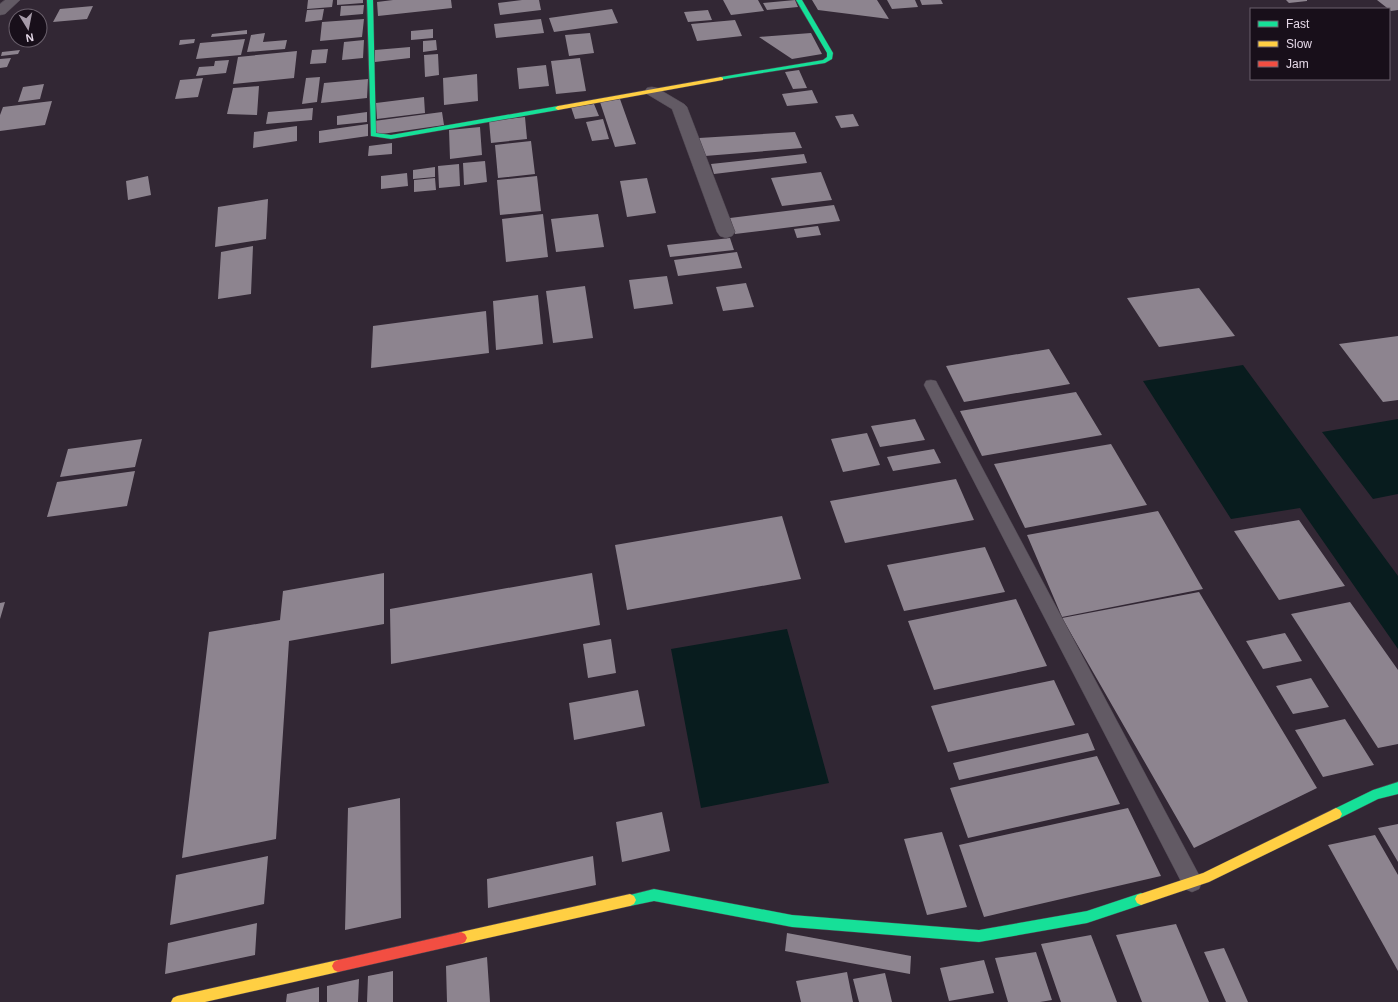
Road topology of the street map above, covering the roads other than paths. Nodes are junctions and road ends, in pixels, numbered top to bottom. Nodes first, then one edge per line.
1 (13, 0) edge
2 (370, 0) edge
3 (799, 0) edge
4 (0, 12) edge
5 (652, 91) junction
6 (726, 232) dead end
7 (931, 385) dead end
8 (1398, 788) edge
9 (1192, 882) junction
10 (177, 1002) edge

1 - 4 street
2 - 5 street
3 - 5 street
5 - 6 street
7 - 9 lane
8 - 9 street
9 - 10 street

